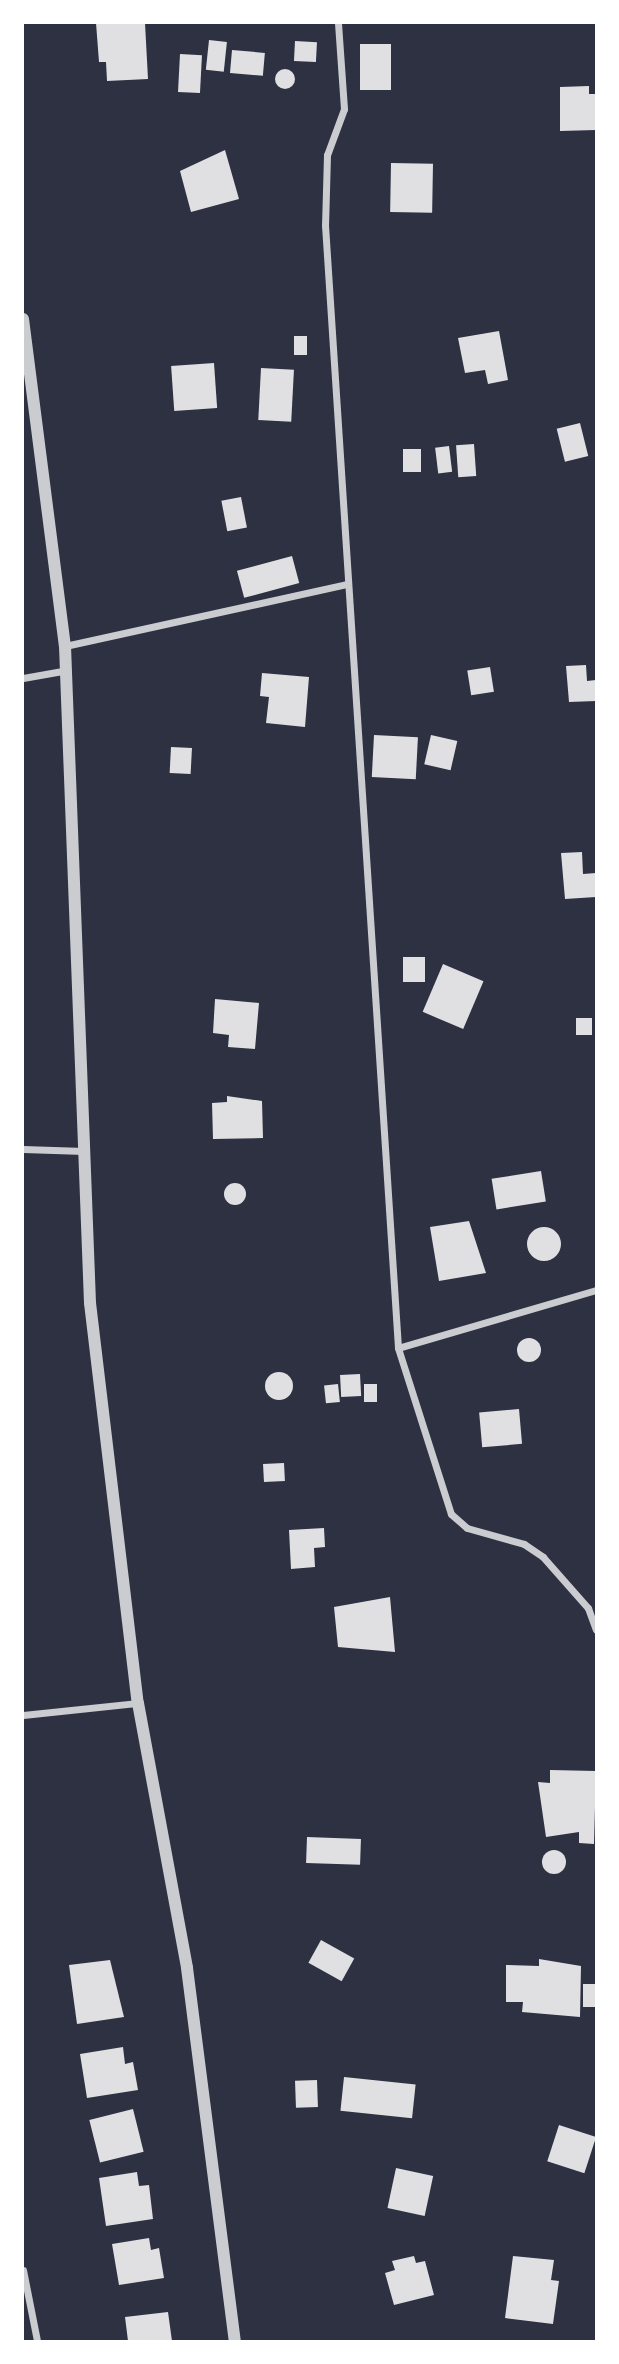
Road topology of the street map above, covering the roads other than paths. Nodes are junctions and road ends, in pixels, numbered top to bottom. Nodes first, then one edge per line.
1 (338, 23) edge
2 (23, 319) edge
3 (346, 584) junction
4 (65, 646) junction
5 (62, 671) junction
6 (23, 678) edge
7 (23, 1149) edge
8 (84, 1151) junction
9 (596, 1290) edge
10 (398, 1348) junction
11 (596, 1630) edge
12 (138, 1703) junction
13 (23, 1715) edge
14 (23, 2270) edge
15 (37, 2341) edge
16 (234, 2341) edge

1 - 3 street
2 - 4 street
3 - 4 street
3 - 10 street
4 - 5 street
5 - 6 street
5 - 8 street
7 - 8 street
8 - 12 street
9 - 10 street
10 - 11 street
12 - 13 street
12 - 16 street
14 - 15 street

